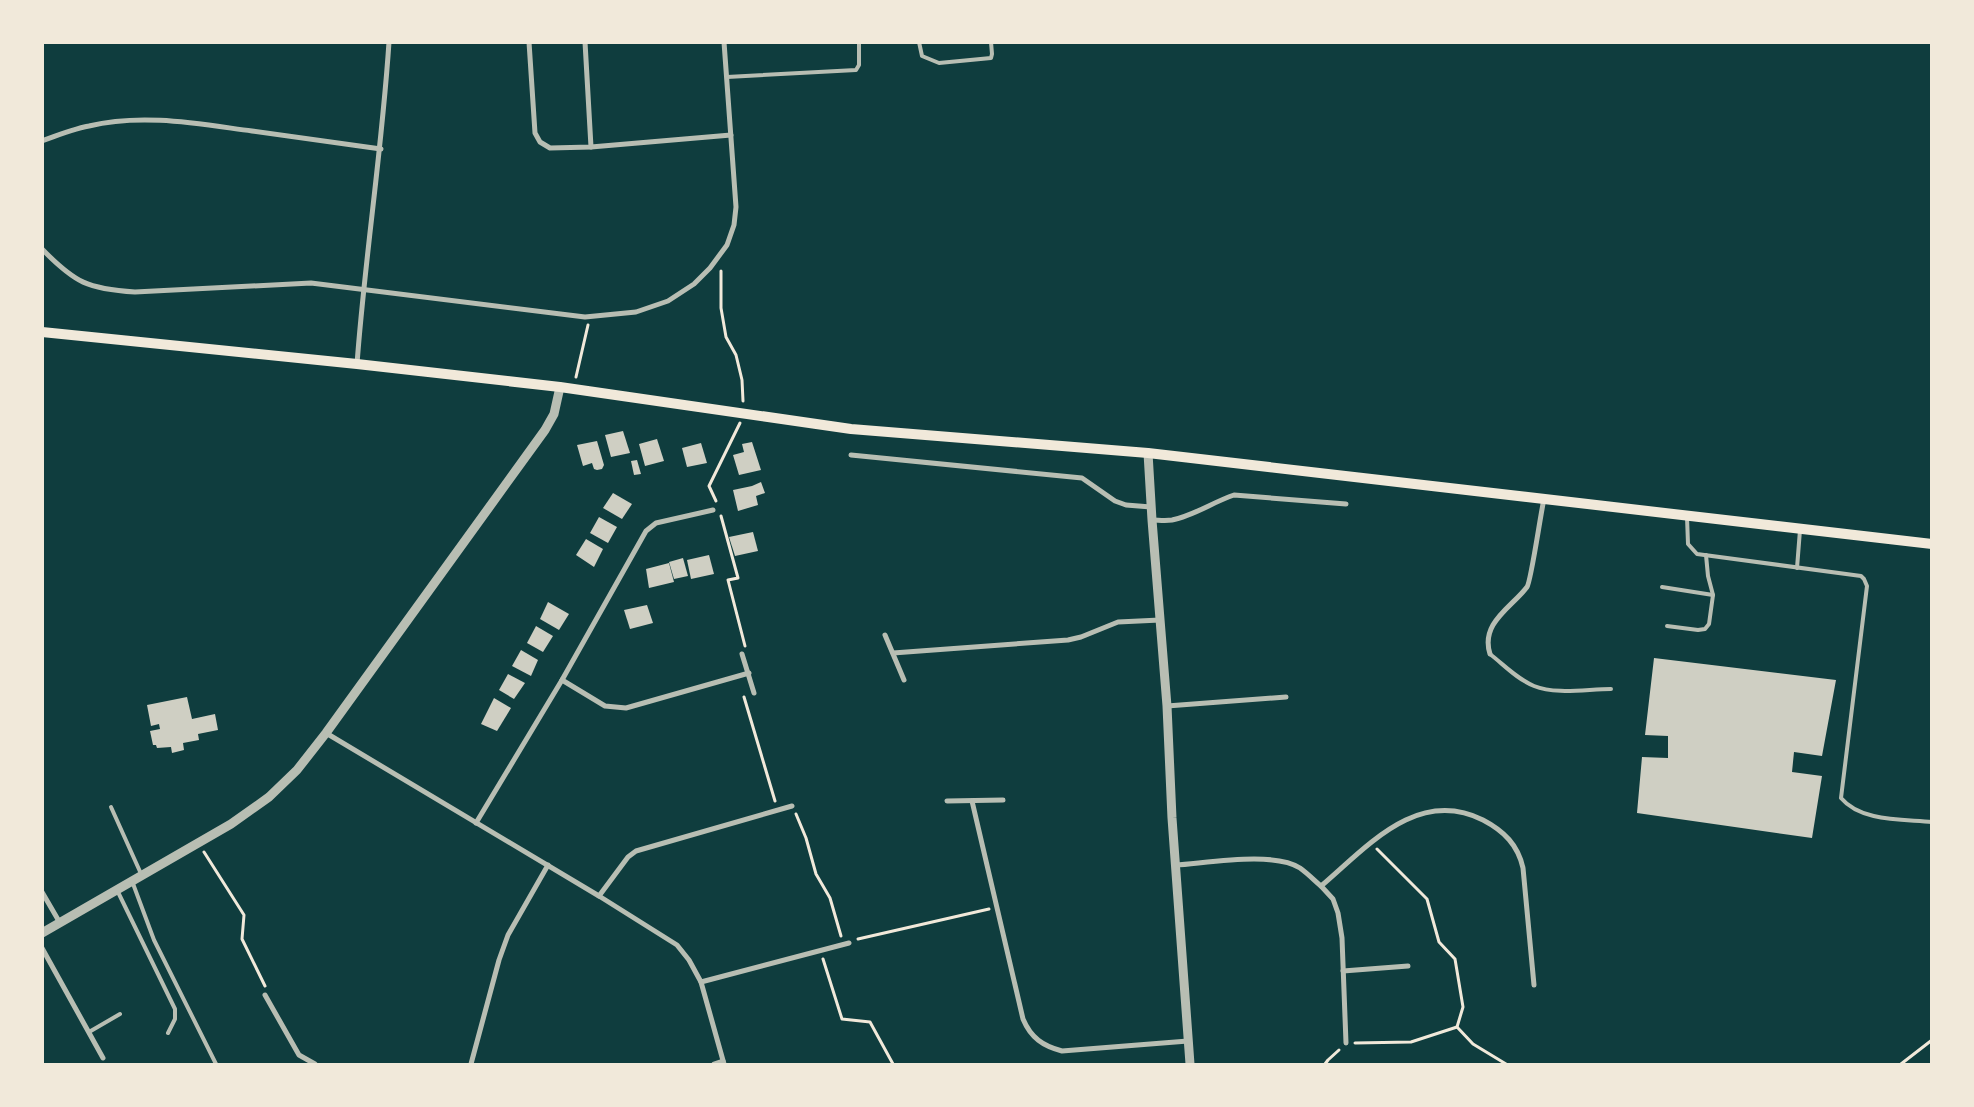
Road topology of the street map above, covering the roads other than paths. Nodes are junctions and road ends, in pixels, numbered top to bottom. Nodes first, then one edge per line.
1 (389, 42) edge
2 (529, 42) edge
3 (585, 42) edge
4 (724, 42) edge
5 (859, 42) edge
6 (919, 42) edge
7 (991, 42) edge
8 (727, 77) junction
9 (731, 135) junction
10 (42, 141) edge
11 (591, 147) junction
12 (381, 149) junction
13 (42, 249) edge
14 (362, 289) junction
15 (42, 332) edge
16 (356, 364) junction
17 (560, 387) junction
18 (1148, 454) junction
19 (851, 455) dead end
20 (1544, 499) junction
21 (1346, 504) dead end
22 (1151, 507) junction
23 (716, 509) road end
24 (1687, 515) junction
25 (1152, 520) junction
26 (1800, 528) junction
27 (1932, 544) edge
28 (1706, 555) junction
29 (1797, 568) junction
30 (1662, 588) dead end
31 (1714, 595) junction
32 (1160, 620) junction
33 (1667, 626) dead end
34 (884, 635) dead end
35 (893, 653) junction
36 (742, 654) road end
37 (1490, 654) joint
38 (749, 673) junction
39 (562, 680) junction
40 (904, 680) dead end
41 (1611, 688) dead end
42 (754, 693) road end
43 (1286, 698) dead end
44 (1167, 706) junction
45 (326, 733) junction
46 (1003, 800) dead end
47 (972, 801) junction
48 (947, 802) dead end
49 (792, 806) road end
50 (110, 807) dead end
51 (1932, 822) edge
52 (476, 823) junction
53 (548, 865) junction
54 (1176, 865) junction
55 (142, 876) junction
56 (132, 881) junction
57 (1321, 886) junction
58 (117, 890) junction
59 (42, 892) edge
60 (599, 896) junction
61 (60, 923) junction
62 (42, 933) edge
63 (849, 943) road end
64 (42, 948) edge
65 (1408, 966) dead end
66 (1343, 971) junction
67 (701, 982) junction
68 (1534, 985) dead end
69 (265, 995) road end
70 (120, 1014) dead end
71 (89, 1032) junction
72 (168, 1033) dead end
73 (1188, 1041) junction
74 (1346, 1043) road end
75 (103, 1058) dead end
76 (723, 1063) edge
77 (216, 1064) edge
78 (315, 1064) edge
79 (471, 1064) edge
80 (714, 1064) edge
81 (1190, 1064) edge

1 - 12 street
2 - 11 street
3 - 11 street
4 - 8 street
5 - 8 lane
6 - 7 lane
8 - 9 street
9 - 11 street
9 - 14 street
10 - 12 street
12 - 14 street
13 - 14 street
14 - 16 street
15 - 16 main road
16 - 17 main road
17 - 18 main road
17 - 45 street
18 - 20 main road
18 - 22 street
19 - 22 street
20 - 24 main road
20 - 37 street
21 - 25 street
22 - 25 street
23 - 39 street
24 - 26 main road
24 - 28 lane
25 - 32 street
26 - 27 main road
26 - 29 lane
28 - 29 lane
28 - 31 lane
29 - 51 lane
30 - 31 lane
31 - 33 lane
32 - 35 street
32 - 44 street
34 - 35 street
35 - 40 street
36 - 38 street
37 - 41 lane
38 - 39 street
38 - 42 street
39 - 52 street
43 - 44 street
44 - 54 street
45 - 52 street
45 - 55 street
46 - 47 street
47 - 48 street
47 - 73 street
49 - 60 street
50 - 55 lane
52 - 53 street
53 - 60 street
53 - 79 street
54 - 57 street
54 - 73 street
55 - 56 street
56 - 58 street
56 - 77 lane
57 - 66 street
57 - 68 street
58 - 61 street
58 - 72 lane
59 - 61 street
60 - 67 street
61 - 62 street
63 - 67 street
64 - 71 street
65 - 66 street
66 - 74 street
67 - 76 street
69 - 78 street
70 - 71 lane
71 - 75 street
73 - 81 street
76 - 80 street

